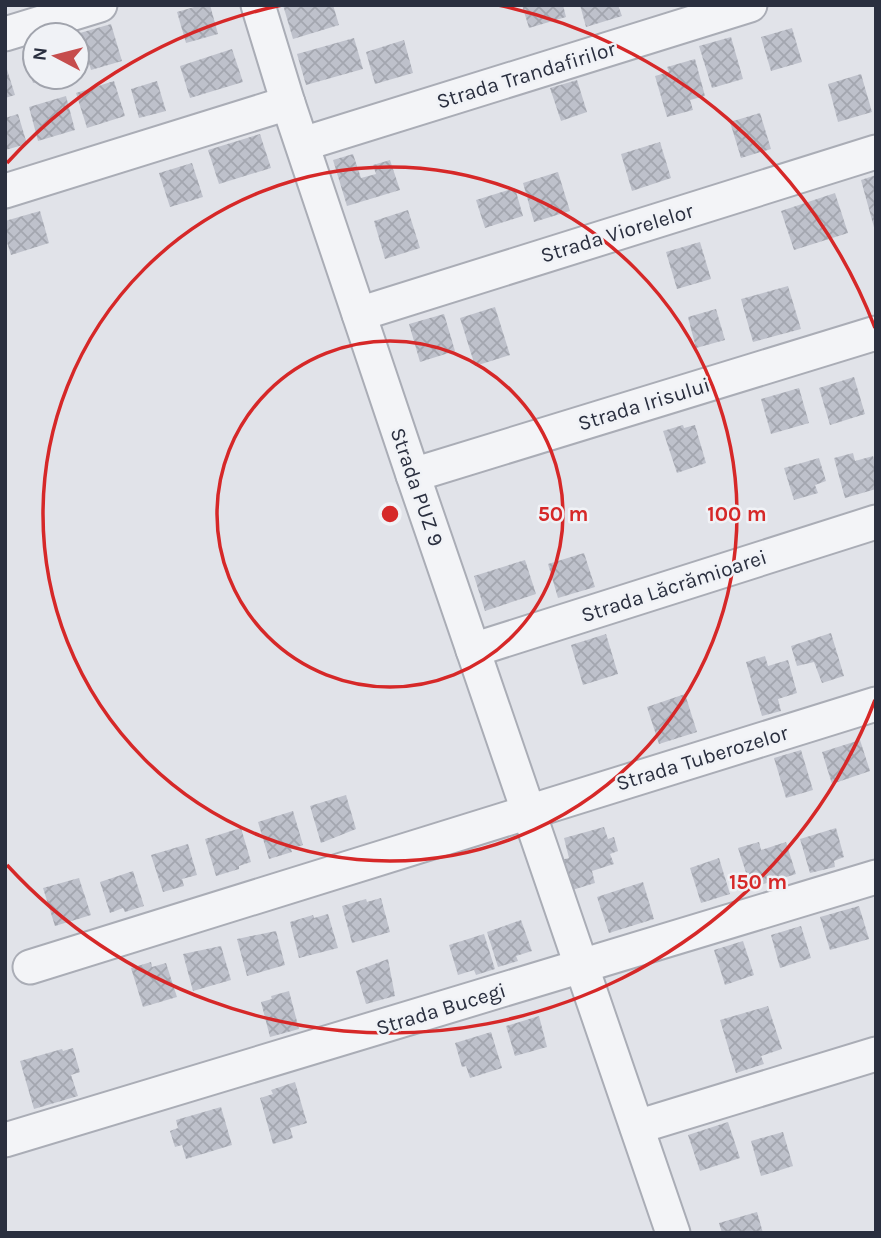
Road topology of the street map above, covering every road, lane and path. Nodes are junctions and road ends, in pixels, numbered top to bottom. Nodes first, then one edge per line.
1 (100, 5) edge
2 (258, 5) edge
3 (750, 5) edge
4 (5, 34) edge
5 (288, 103) junction
6 (303, 144) junction
7 (876, 152) edge
8 (5, 191) edge
9 (359, 314) junction
10 (876, 333) edge
11 (413, 475) junction
12 (876, 522) edge
13 (473, 650) junction
14 (876, 704) edge
15 (528, 812) junction
16 (876, 877) edge
17 (30, 967) dead end
18 (581, 967) junction
19 (876, 1054) edge
20 (637, 1127) junction
21 (5, 1140) edge
22 (673, 1233) edge

1 - 4 street
2 - 5 street, Strada PUZ 9
3 - 6 street, Strada Trandafirilor
5 - 6 street, Strada PUZ 9
5 - 8 street
6 - 9 street, Strada PUZ 9
7 - 9 street, Strada Viorelelor
9 - 11 street, Strada PUZ 9
10 - 11 street, Strada Irisului
11 - 13 street, Strada PUZ 9
12 - 13 street, Strada Lăcrămioarei
13 - 15 street, Strada PUZ 9
14 - 15 street, Strada Tuberozelor
15 - 17 street, Strada Tuberozelor
15 - 18 street, Strada PUZ 9
16 - 18 street, Strada Bucegi
18 - 20 street, Strada PUZ 9
18 - 21 street, Strada Bucegi
19 - 20 street
20 - 22 street, Strada PUZ 9

